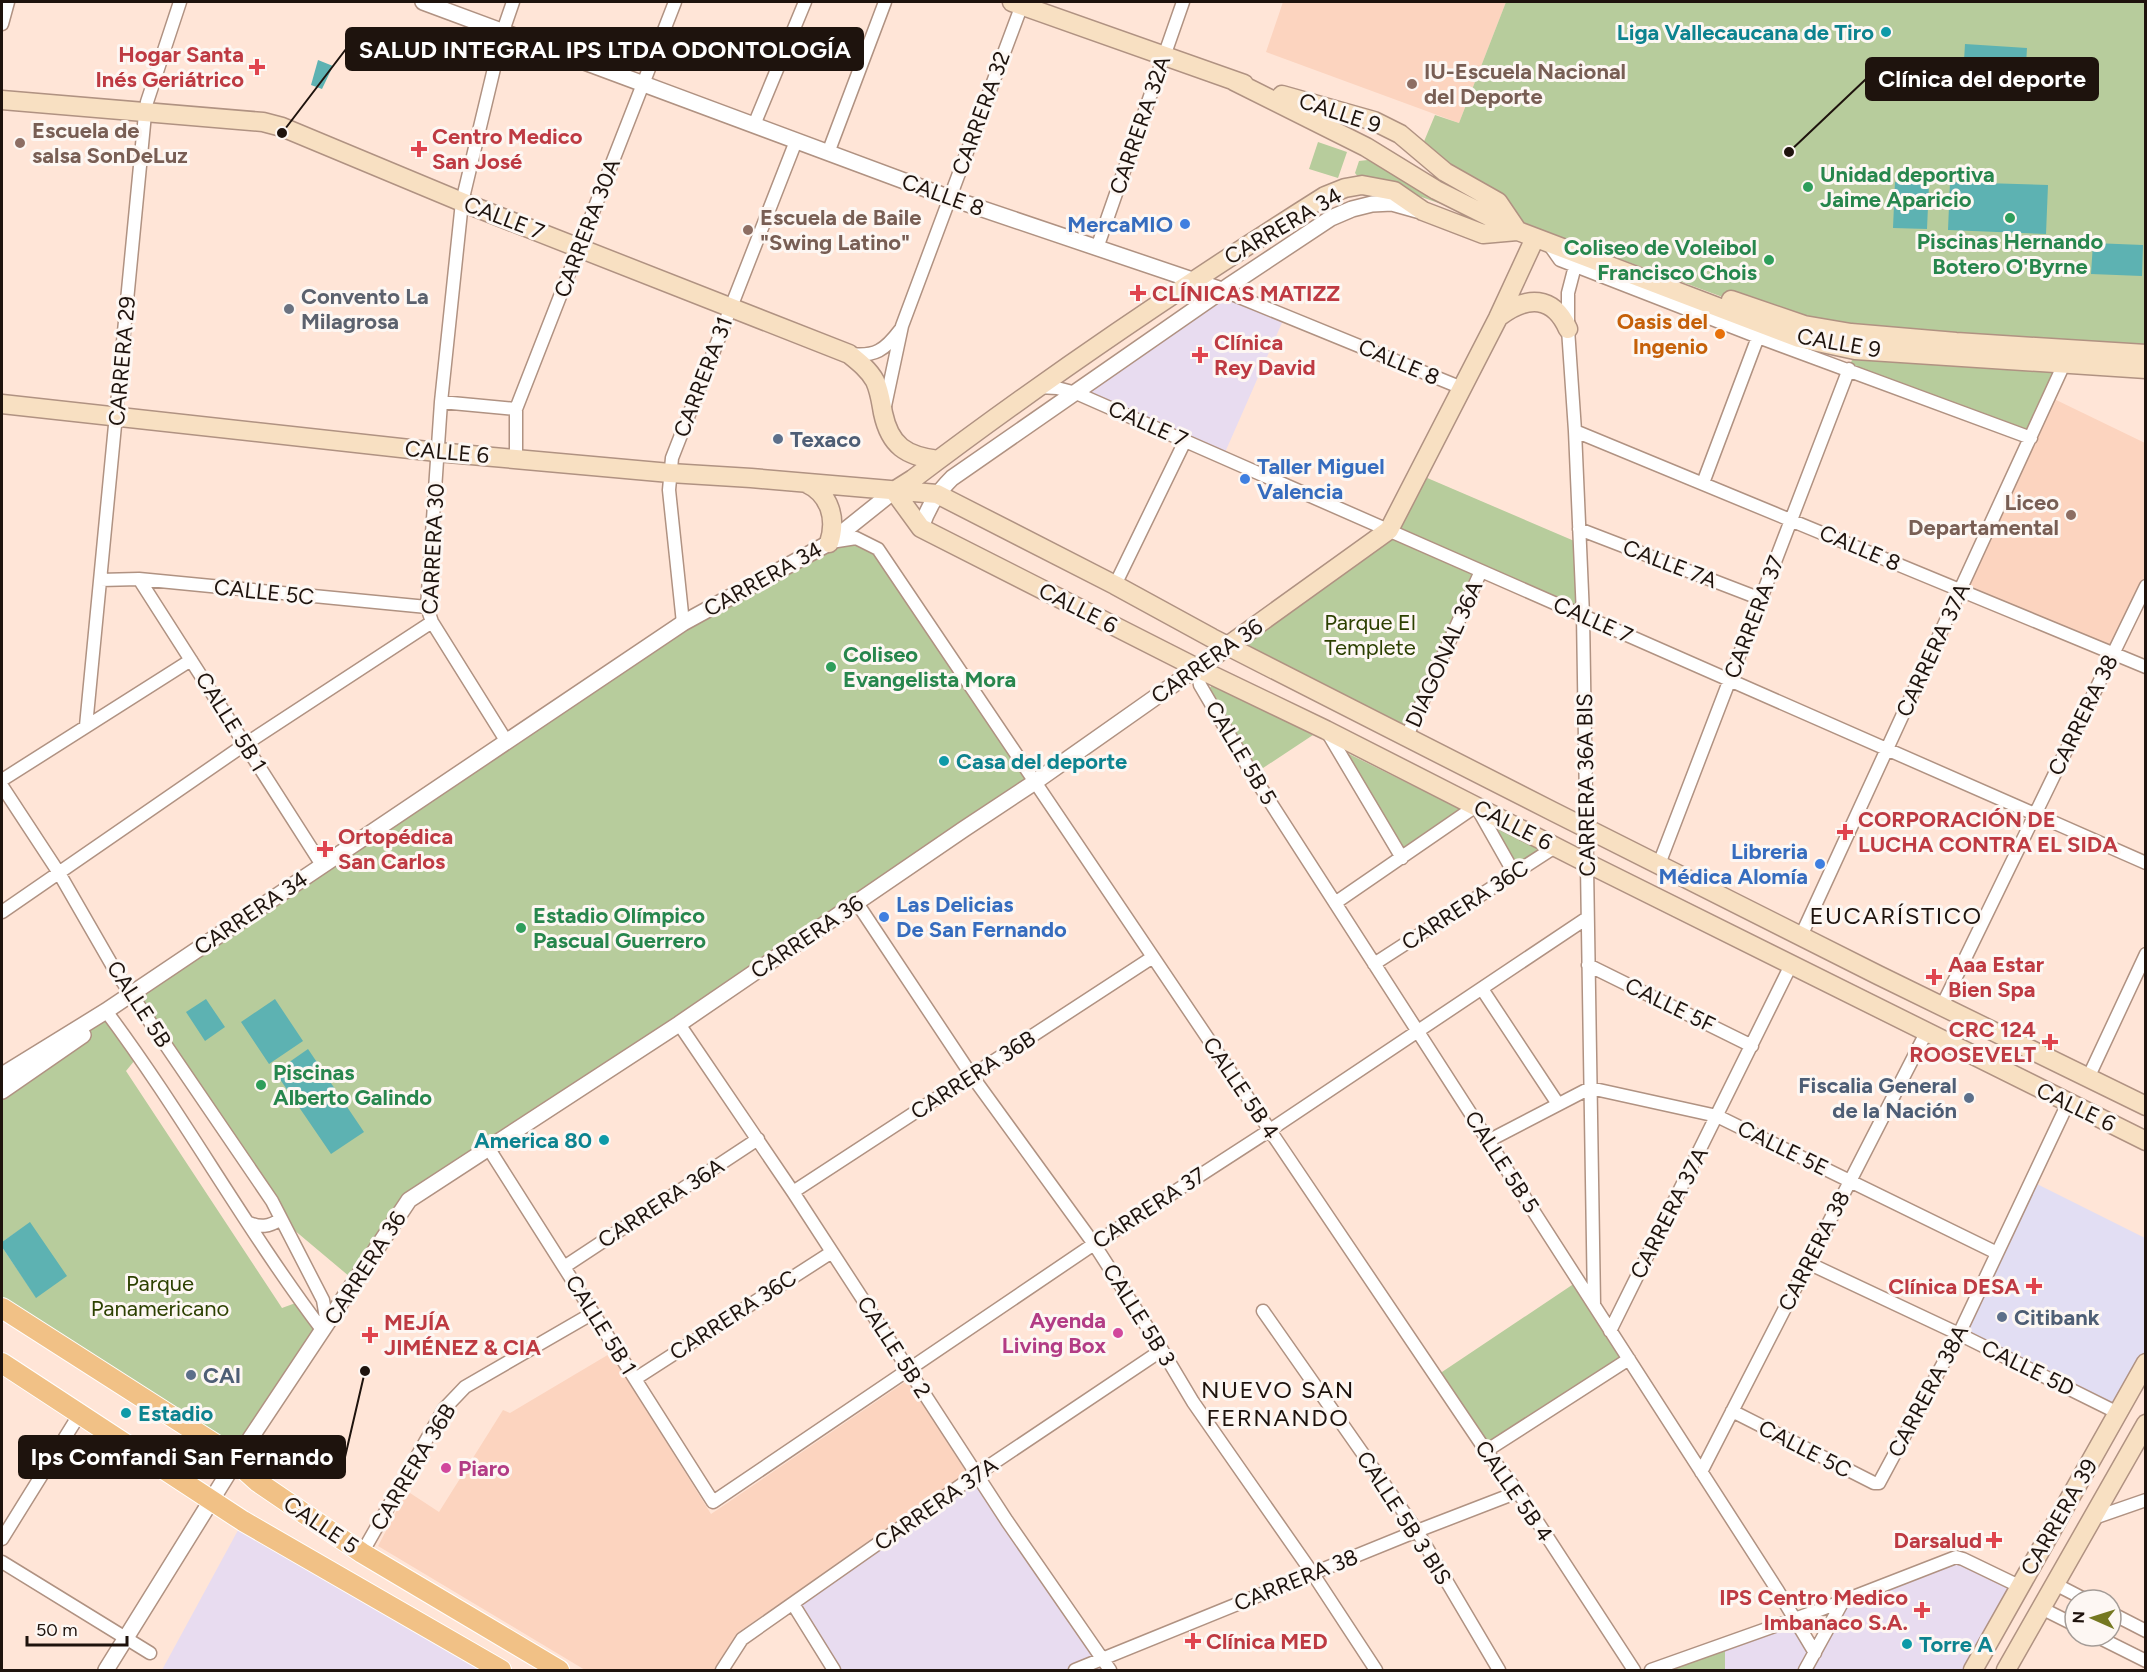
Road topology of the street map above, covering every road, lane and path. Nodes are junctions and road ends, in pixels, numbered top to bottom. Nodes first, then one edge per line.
1 (8, 2) edge
2 (180, 2) edge
3 (423, 2) edge
4 (513, 2) edge
5 (672, 2) edge
6 (805, 2) edge
7 (885, 2) edge
8 (1183, 2) edge
9 (1019, 3) edge
10 (2, 24) edge
11 (503, 31) junction
12 (1163, 56) junction
13 (1234, 81) junction
14 (643, 83) junction
15 (2, 100) edge
16 (145, 114) junction
17 (754, 125) junction
18 (796, 141) junction
19 (828, 153) junction
20 (950, 198) junction
21 (462, 202) junction
22 (1423, 211) junction
23 (1534, 237) junction
24 (579, 247) junction
25 (1097, 248) junction
26 (1575, 266) junction
27 (1192, 280) junction
28 (1222, 291) junction
29 (731, 306) junction
30 (1498, 318) junction
31 (902, 326) junction
32 (1568, 329) junction
33 (1758, 337) junction
34 (1914, 339) junction
35 (849, 354) junction
36 (2145, 354) edge
37 (1928, 355) junction
38 (2064, 364) junction
39 (1849, 369) junction
40 (2145, 369) edge
41 (1038, 387) junction
42 (1462, 388) junction
43 (1076, 393) junction
44 (441, 402) junction
45 (2, 404) edge
46 (516, 408) junction
47 (883, 415) junction
48 (117, 417) junction
49 (1575, 431) junction
50 (2031, 438) junction
51 (1185, 441) junction
52 (437, 452) junction
53 (516, 458) junction
54 (938, 460) junction
55 (670, 473) junction
56 (806, 483) junction
57 (1703, 483) junction
58 (894, 491) junction
59 (937, 494) junction
60 (1791, 520) junction
61 (921, 528) junction
62 (1579, 529) junction
63 (1389, 530) junction
64 (829, 543) junction
65 (1481, 571) junction
66 (139, 579) junction
67 (100, 580) junction
68 (1116, 585) junction
69 (2145, 586) edge
70 (1961, 590) junction
71 (1761, 599) junction
72 (427, 608) junction
73 (1583, 615) junction
74 (432, 622) junction
75 (683, 623) junction
76 (1228, 646) junction
77 (2113, 653) junction
78 (191, 660) junction
79 (2145, 667) edge
80 (1197, 668) junction
81 (1730, 680) junction
82 (86, 726) junction
83 (1326, 730) junction
84 (1407, 736) junction
85 (507, 742) junction
86 (244, 745) junction
87 (1887, 749) junction
88 (2, 780) edge
89 (1035, 782) junction
90 (2, 786) edge
91 (1476, 806) junction
92 (2035, 814) junction
93 (1586, 828) junction
94 (1555, 847) junction
95 (1402, 858) junction
96 (1587, 863) junction
97 (2145, 863) edge
98 (1659, 864) junction
99 (322, 865) junction
100 (59, 873) junction
101 (1515, 873) junction
102 (857, 903) junction
103 (1335, 903) junction
104 (2, 912) edge
105 (1587, 918) junction
106 (1801, 936) junction
107 (2145, 954) edge
108 (1153, 957) junction
109 (1374, 963) junction
110 (1588, 965) junction
111 (1791, 965) junction
112 (1878, 975) junction
113 (1827, 983) junction
114 (1482, 988) junction
115 (130, 994) junction
116 (1942, 1006) junction
117 (106, 1011) junction
118 (679, 1023) junction
119 (1978, 1025) junction
120 (1417, 1031) junction
121 (1927, 1031) junction
122 (1752, 1046) junction
123 (2001, 1070) junction
124 (2, 1075) edge
125 (972, 1076) junction
126 (2088, 1078) junction
127 (1590, 1088) junction
128 (2, 1091) edge
129 (2068, 1103) junction
130 (1557, 1104) junction
131 (2145, 1107) edge
132 (1717, 1116) junction
133 (1270, 1130) junction
134 (758, 1139) junction
135 (1488, 1141) junction
136 (2145, 1141) edge
137 (489, 1149) junction
138 (1851, 1180) junction
139 (793, 1192) junction
140 (280, 1219) junction
141 (247, 1222) junction
142 (1094, 1244) junction
143 (832, 1252) junction
144 (1997, 1253) junction
145 (1808, 1263) junction
146 (564, 1267) junction
147 (1594, 1306) junction
148 (2, 1308) edge
149 (1263, 1311) dead end
150 (593, 1312) junction
151 (325, 1327) junction
152 (1610, 1331) junction
153 (1959, 1334) junction
154 (1162, 1350) junction
155 (1629, 1359) junction
156 (2145, 1363) edge
157 (2, 1364) edge
158 (910, 1370) junction
159 (635, 1379) junction
160 (1732, 1411) junction
161 (2118, 1413) junction
162 (79, 1414) junction
163 (2145, 1425) edge
164 (1486, 1451) junction
165 (235, 1462) junction
166 (1701, 1472) junction
167 (977, 1474) junction
168 (1879, 1483) joint
169 (1518, 1492) junction
170 (211, 1500) junction
171 (2145, 1500) edge
172 (713, 1502) joint
173 (2091, 1519) junction
174 (1417, 1531) junction
175 (2, 1539) edge
176 (362, 1553) junction
177 (2, 1562) edge
178 (1312, 1574) junction
179 (2055, 1584) junction
180 (2019, 1586) junction
181 (2063, 1588) edge
182 (1843, 1601) junction
183 (793, 1604) junction
184 (2041, 1608) junction
185 (1796, 1618) junction
186 (2063, 1619) edge
187 (2123, 1619) edge
188 (2145, 1631) edge
189 (126, 1639) junction
190 (2120, 1648) edge
191 (150, 1653) dead end
192 (1815, 1653) junction
193 (1103, 1659) junction
194 (2145, 1661) edge
195 (106, 1671) edge
196 (501, 1671) edge
197 (559, 1671) edge
198 (722, 1671) edge
199 (834, 1671) edge
200 (1075, 1671) edge
201 (1110, 1671) edge
202 (1376, 1671) edge
203 (1499, 1671) edge
204 (1634, 1671) edge
205 (1651, 1671) edge
206 (1805, 1671) edge
207 (1973, 1671) edge
208 (2006, 1671) edge

1 - 10 street
2 - 16 street, CARRERA 29
3 - 11 street, CALLE 8
4 - 11 street, CARRERA 30
5 - 14 street, CARRERA 30A
6 - 17 street
7 - 19 street
8 - 12 street, CARRERA 32A
9 - 12 main road, CALLE 9
9 - 20 street, CARRERA 32
11 - 14 street, CALLE 8
11 - 21 street, CARRERA 30
12 - 13 main road, CALLE 9
12 - 25 street, CARRERA 32A
13 - 23 main road, CALLE 9
13 - 23 main road, CALLE 9
14 - 17 street, CALLE 8
14 - 24 street, CARRERA 30A
15 - 16 main road, CALLE 7
16 - 21 main road, CALLE 7
16 - 48 street, CARRERA 29
17 - 18 street, CALLE 8
18 - 19 street, CALLE 8
18 - 29 street, CARRERA 31
19 - 20 street, CALLE 8
20 - 25 street, CALLE 8
20 - 31 street, CARRERA 32
21 - 24 main road, CALLE 7
21 - 44 street, CARRERA 30
22 - 23 main road, CARRERA 34
22 - 27 main road, CARRERA 34
22 - 28 street, CARRERA 34
23 - 26 street, CALLE 9
23 - 30 main road, CARRERA 36
23 - 34 main road, CALLE 9
23 - 37 main road, CALLE 9
24 - 29 main road, CALLE 7
24 - 46 street, CARRERA 30A
25 - 27 street, CALLE 8
26 - 32 street, CARRERA 36A BIS
26 - 33 street, CALLE 9
27 - 28 street, CALLE 8
27 - 41 main road, CARRERA 34
28 - 42 street, CALLE 8
28 - 43 street, CARRERA 34
29 - 35 main road, CALLE 7
29 - 55 street, CARRERA 31
30 - 32 main road
30 - 42 main road, CARRERA 36
31 - 35 street, CARRERA 32
31 - 47 street, CARRERA 32
32 - 49 street, CARRERA 36A BIS
33 - 39 street, CALLE 9
33 - 57 street
34 - 36 main road, CALLE 9
34 - 37 main road
35 - 47 main road, CALLE 7
37 - 38 main road, CALLE 9
38 - 40 main road, CALLE 9
38 - 50 street, CARRERA 37A
39 - 50 street, CALLE 9
39 - 60 street, CARRERA 37
41 - 43 street, CALLE 7
41 - 54 main road, CARRERA 34
42 - 63 main road, CARRERA 36
43 - 51 street, CALLE 7
43 - 59 street, CARRERA 34
44 - 46 street
44 - 52 street, CARRERA 30
45 - 48 main road, CALLE 6
46 - 53 street, CARRERA 30A
47 - 54 main road, CALLE 7
48 - 52 main road, CALLE 6
48 - 67 street, CARRERA 29
49 - 57 street, CALLE 8
49 - 62 street, CARRERA 36A BIS
50 - 70 street, CARRERA 37A
51 - 63 street, CALLE 7
51 - 68 street
52 - 53 main road, CALLE 6
52 - 72 street, CARRERA 30
53 - 55 main road, CALLE 6
54 - 58 main road, CARRERA 34
55 - 56 main road, CALLE 6
55 - 75 street, CARRERA 31
56 - 58 main road, CALLE 6
56 - 64 main road
57 - 60 street, CALLE 8
58 - 59 main road, CALLE 6
58 - 61 main road, CALLE 6
58 - 64 street, CARRERA 34
59 - 61 street, CARRERA 34
59 - 68 main road, CALLE 6
60 - 70 street, CALLE 8
60 - 71 street, CARRERA 37
61 - 80 main road, CALLE 6
62 - 71 street, CALLE 7A
62 - 73 street, CARRERA 36A BIS
63 - 65 street, CALLE 7
63 - 76 main road, CARRERA 36
64 - 75 street, CARRERA 34
64 - 89 street, CALLE 5B 4
65 - 73 street, CALLE 7
65 - 84 street, DIAGONAL 36A
66 - 67 street, CALLE 5C
66 - 72 street, CALLE 5C
66 - 78 street, CALLE 5B 1
67 - 82 street, CARRERA 29
68 - 76 main road, CALLE 6
69 - 77 street, CARRERA 38
70 - 77 street, CALLE 8
70 - 87 street, CARRERA 37A
71 - 81 street, CARRERA 37
72 - 74 street, CARRERA 30
73 - 81 street, CALLE 7
73 - 93 street, CARRERA 36A BIS
74 - 85 street
74 - 86 street, CARRERA 30
75 - 85 street, CARRERA 34
76 - 80 main road, CARRERA 36
76 - 84 main road, CALLE 6
77 - 79 street, CALLE 8
77 - 92 street, CARRERA 38
78 - 82 street
78 - 86 street, CALLE 5B 1
80 - 83 main road, CALLE 6
80 - 89 street, CARRERA 36
80 - 103 street, CALLE 5B 5
81 - 87 street, CALLE 7
81 - 98 street, CARRERA 37
82 - 88 street
83 - 91 main road, CALLE 6
83 - 95 street
84 - 93 main road, CALLE 6
85 - 99 street, CARRERA 34
86 - 99 street, CALLE 5B 1
86 - 100 street, CARRERA 30
87 - 92 street, CALLE 7
87 - 106 street, CARRERA 37A
89 - 102 street, CARRERA 36
89 - 108 street, CALLE 5B 4
90 - 100 street, CALLE 5B
91 - 94 main road, CALLE 6
91 - 95 street
91 - 101 street
92 - 97 street, CALLE 7
92 - 116 street, CARRERA 38
93 - 96 street, CARRERA 36A BIS
93 - 98 main road, CALLE 6
94 - 96 main road, CALLE 6
94 - 101 street, CARRERA 36C
95 - 103 street
96 - 105 street, CARRERA 36A BIS
96 - 111 main road, CALLE 6
98 - 106 main road, CALLE 6
99 - 115 street, CARRERA 34
100 - 104 street, CARRERA 30
100 - 115 street, CALLE 5B
101 - 109 street, CARRERA 36C
102 - 118 street, CARRERA 36
102 - 125 street, CALLE 5B 3
103 - 109 street, CALLE 5B 5
105 - 110 street, CARRERA 36A BIS
105 - 114 street, CARRERA 37
106 - 112 main road, CALLE 6
107 - 126 street
108 - 125 street, CARRERA 36B
108 - 133 street, CALLE 5B 4
109 - 120 street, CALLE 5B 5
110 - 122 street, CALLE 5F
110 - 127 street, CARRERA 36A BIS
111 - 113 main road, CALLE 6
111 - 122 street, CARRERA 37A
112 - 113 main road
112 - 116 main road, CALLE 6
113 - 121 main road, CALLE 6
114 - 120 street, CARRERA 37
114 - 130 street
115 - 117 street, CARRERA 34
115 - 140 street, CALLE 5B
116 - 119 main road, CALLE 6
117 - 124 street, CARRERA 34
117 - 128 street, CARRERA 34
117 - 141 street, CALLE 5B
118 - 134 street, CALLE 5B 2
118 - 137 street, CARRERA 36
119 - 123 main road
119 - 126 main road, CALLE 6
120 - 133 street, CARRERA 37
120 - 135 street, CALLE 5B 5
121 - 123 main road, CALLE 6
121 - 138 street, CARRERA 38
122 - 132 street, CARRERA 37A
123 - 129 main road, CALLE 6
125 - 139 street, CARRERA 36B
125 - 142 street, CALLE 5B 3
126 - 131 main road, CALLE 6
127 - 130 street
127 - 132 street, CALLE 5E
127 - 147 street, CARRERA 36A BIS
129 - 136 main road, CALLE 6
129 - 144 street, CARRERA 38A
130 - 135 street
132 - 138 street, CALLE 5E
132 - 152 street, CARRERA 37A
133 - 142 street, CARRERA 37
133 - 164 street, CALLE 5B 4
134 - 139 street, CALLE 5B 2
134 - 146 street, CARRERA 36A
135 - 147 street, CALLE 5B 5
137 - 146 street, CALLE 5B 1
137 - 151 street, CARRERA 36
138 - 144 street, CALLE 5E
138 - 145 street, CARRERA 38
139 - 143 street, CALLE 5B 2
140 - 141 street
140 - 151 street, CALLE 5B
141 - 151 street, CALLE 5B
142 - 154 street, CALLE 5B 3
142 - 158 street, CARRERA 37
143 - 158 street, CALLE 5B 2
143 - 159 street, CARRERA 36C
144 - 153 street, CARRERA 38A
145 - 153 street, CALLE 5D
145 - 160 street, CARRERA 38
146 - 150 street, CALLE 5B 1
147 - 152 street, CALLE 5B 5
148 - 165 main road, CALLE 5
149 - 174 street, CALLE 5B 3 BIS
150 - 159 street, CALLE 5B 1
150 - 176 street, CARRERA 36B
151 - 165 street, CARRERA 36
152 - 155 street, CALLE 5B 5
153 - 161 street, CALLE 5D
153 - 168 street, CARRERA 38A
154 - 167 street, CARRERA 37A
154 - 178 street, CALLE 5B 3
155 - 164 street
155 - 166 street, CALLE 5B 5
156 - 161 main road, CARRERA 39
157 - 162 main road, CALLE 5
158 - 167 street, CALLE 5B 2
158 - 172 street, CARRERA 37
159 - 172 street, CALLE 5B 1
160 - 166 street, CARRERA 38
160 - 168 street, CALLE 5C
161 - 180 main road, CARRERA 39
162 - 170 main road, CALLE 5
162 - 175 street
163 - 173 main road, CARRERA 39
164 - 169 street, CALLE 5B 4
165 - 170 street, CARRERA 36
165 - 176 main road, CALLE 5
166 - 185 street, CALLE 5B 5
167 - 183 street, CARRERA 37A
167 - 193 street, CALLE 5B 2
169 - 174 street, CARRERA 38
169 - 204 street, CALLE 5B 4
170 - 189 street, CARRERA 36
170 - 196 main road, CALLE 5
171 - 173 street
173 - 179 main road, CARRERA 39
174 - 178 street, CARRERA 38
174 - 203 street, CALLE 5B 3 BIS
176 - 197 main road, CALLE 5
177 - 189 street
178 - 193 street, CARRERA 38
178 - 202 street, CALLE 5B 3
179 - 181 street
179 - 184 main road, CARRERA 39
180 - 182 street
180 - 207 main road, CARRERA 39
182 - 185 street
182 - 192 street
183 - 198 street, CARRERA 37A
183 - 199 street
184 - 186 street
184 - 208 main road, CARRERA 39
185 - 192 street, CALLE 5B 5
185 - 205 street
187 - 188 street
189 - 191 street
189 - 195 street, CARRERA 36
190 - 194 street
192 - 206 street
193 - 200 street, CARRERA 38
193 - 201 street, CALLE 5B 2

